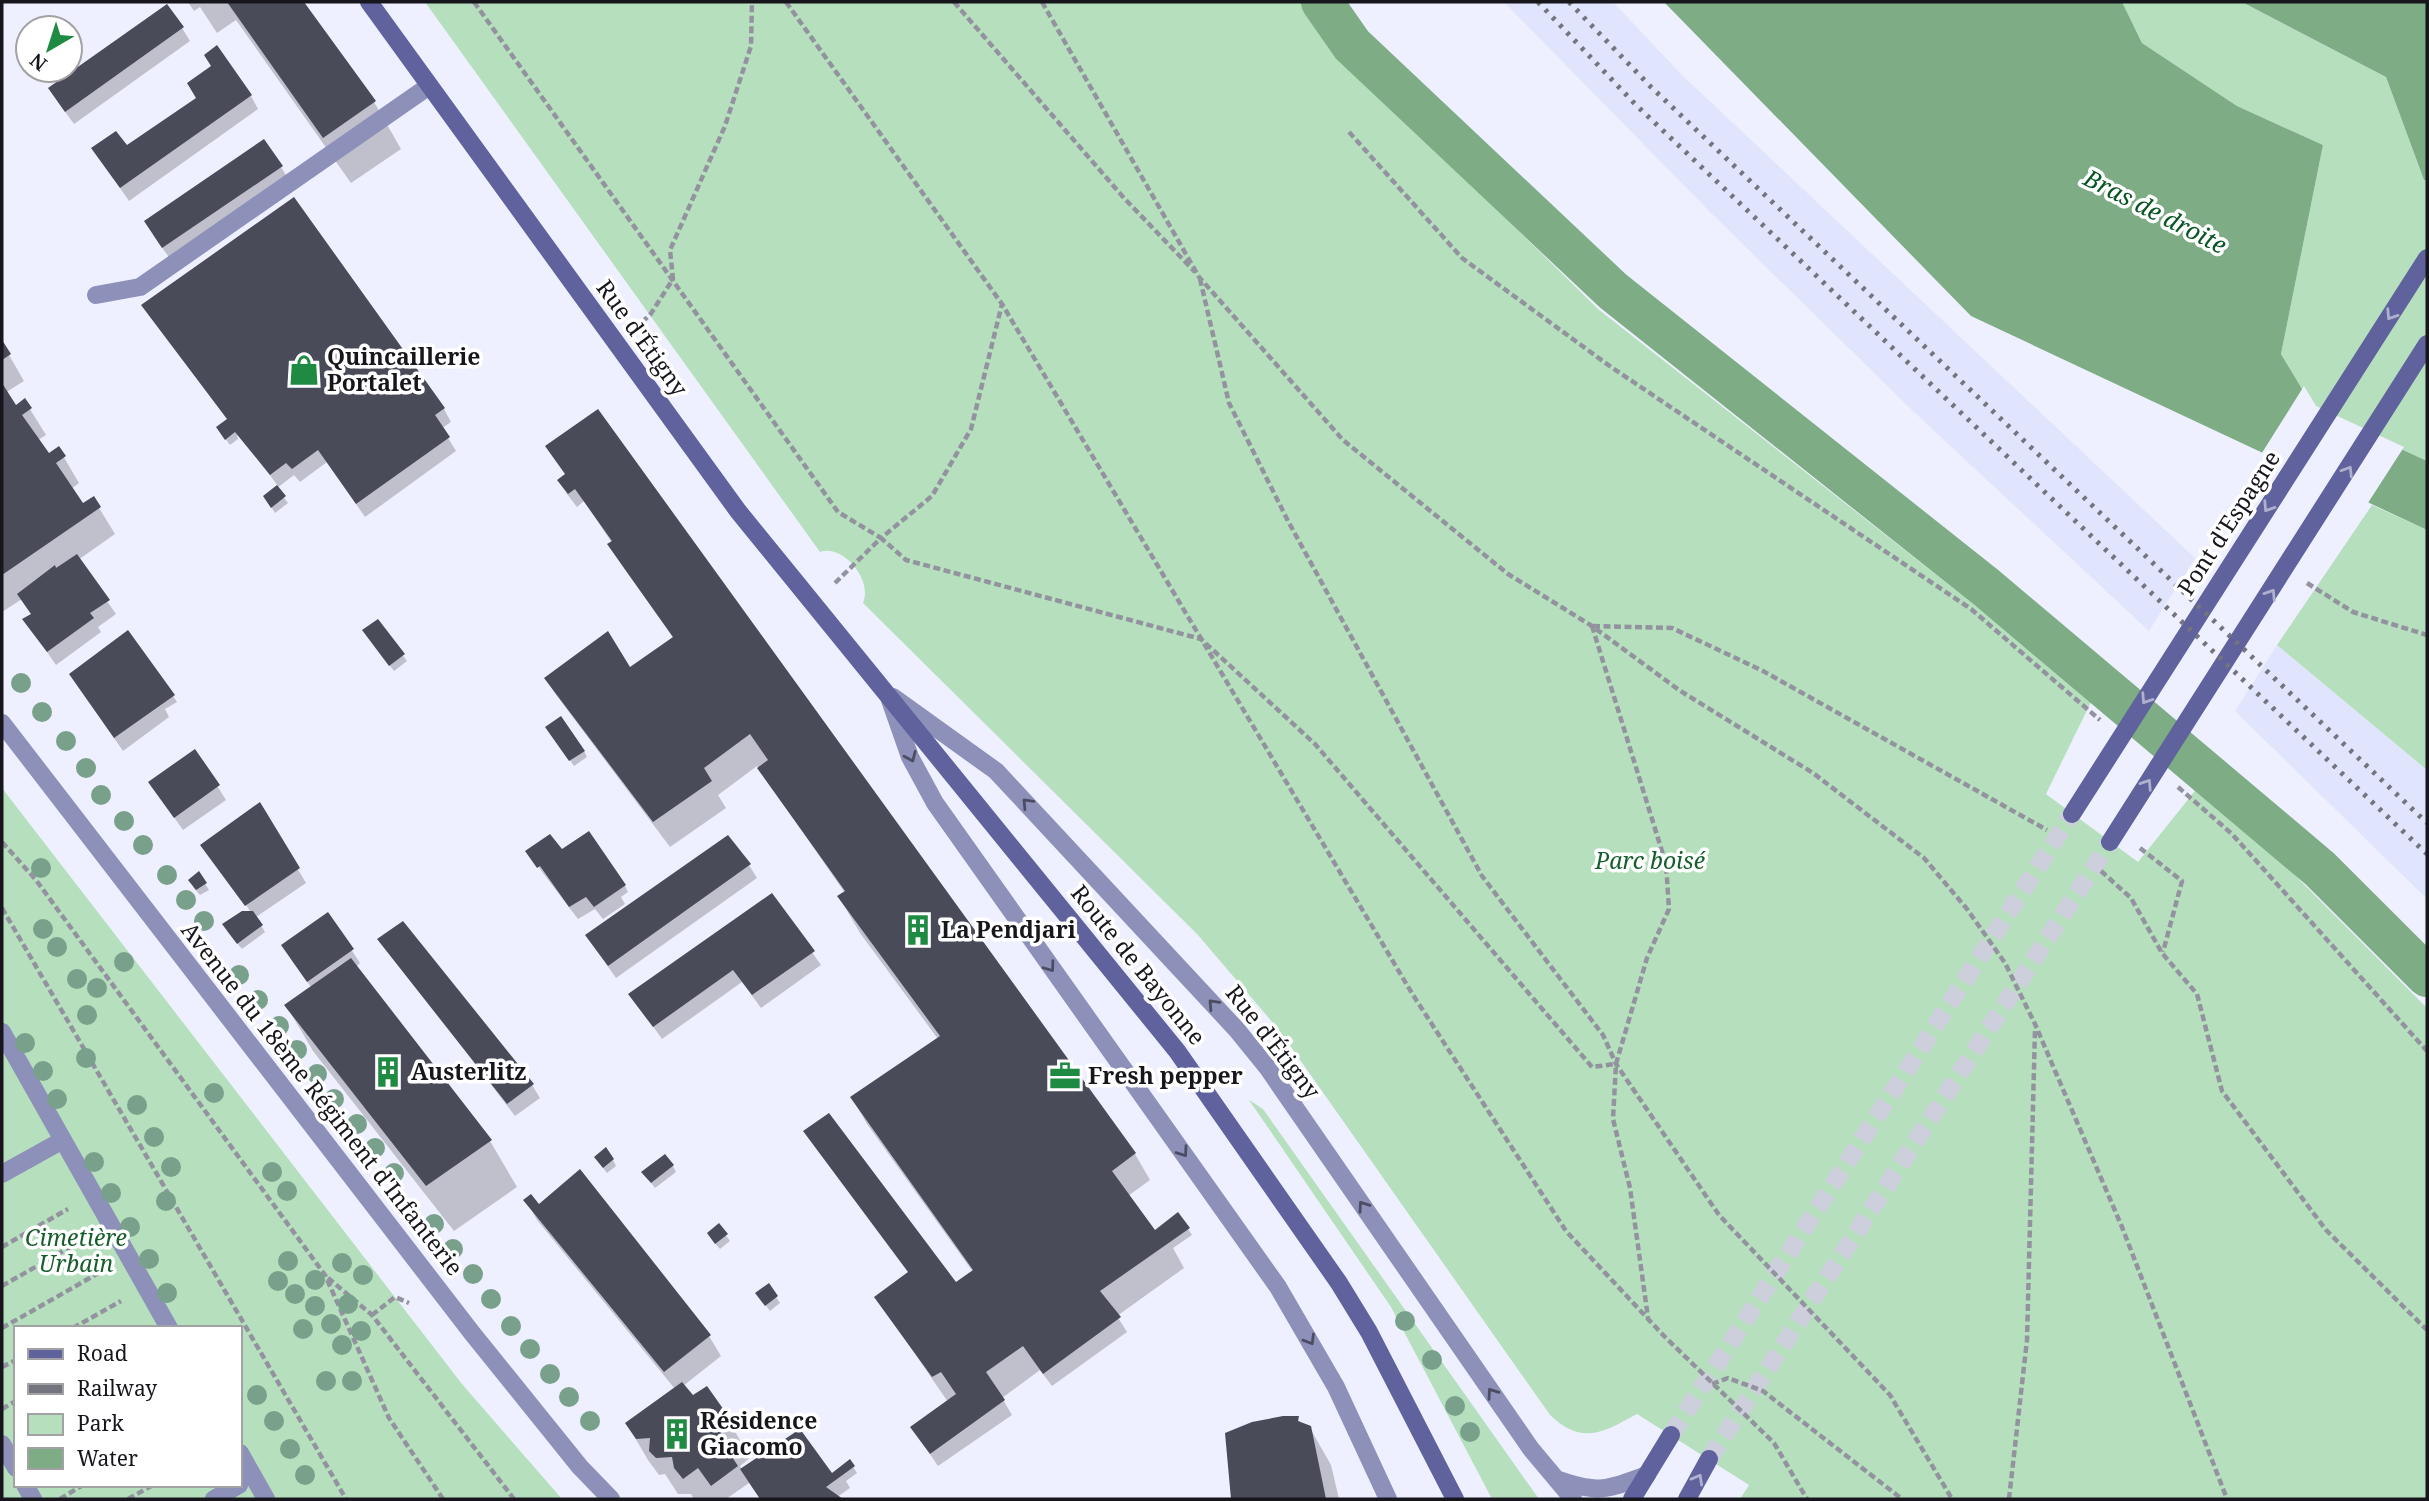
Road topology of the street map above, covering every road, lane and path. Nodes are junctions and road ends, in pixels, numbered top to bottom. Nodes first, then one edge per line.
1 (369, 2) edge
2 (474, 2) edge
3 (752, 2) edge
4 (786, 2) edge
5 (954, 2) edge
6 (1042, 2) edge
7 (429, 86) junction
8 (1349, 132) dead end
9 (2427, 258) edge
10 (1199, 277) junction
11 (673, 279) junction
12 (96, 295) dead end
13 (1002, 304) junction
14 (642, 322) dead end
15 (2427, 345) edge
16 (881, 538) junction
17 (2286, 570) junction
18 (835, 583) dead end
19 (1592, 626) junction
20 (2427, 635) edge
21 (1201, 639) junction
22 (888, 693) junction
23 (2, 723) edge
24 (2107, 726) dead end
25 (2169, 780) dead end
26 (2073, 814) tunnel mouth
27 (2050, 832) dead end
28 (2, 842) edge
29 (2110, 842) tunnel mouth
30 (2093, 863) dead end
31 (2162, 863) dead end
32 (2, 908) edge
33 (2162, 953) junction
34 (2035, 1024) junction
35 (2, 1032) edge
36 (2427, 1051) edge
37 (1616, 1064) junction
38 (63, 1140) junction
39 (2, 1174) edge
40 (94, 1195) junction
41 (111, 1224) junction
42 (2, 1247) edge
43 (128, 1256) junction
44 (325, 1275) junction
45 (2, 1286) edge
46 (146, 1287) junction
47 (412, 1304) dead end
48 (372, 1315) junction
49 (1648, 1319) junction
50 (77, 1326) edge
51 (168, 1326) edge
52 (2, 1328) edge
53 (2427, 1330) edge
54 (1712, 1384) junction
55 (1671, 1434) tunnel mouth
56 (2, 1444) edge
57 (1709, 1459) tunnel mouth
58 (14, 1465) edge
59 (1647, 1475) junction
60 (1556, 1479) junction
61 (244, 1482) edge
62 (80, 1487) edge
63 (149, 1487) edge
64 (235, 1487) edge
65 (60, 1499) edge
66 (128, 1499) edge
67 (214, 1499) edge
68 (265, 1499) edge
69 (346, 1499) edge
70 (443, 1499) edge
71 (514, 1499) edge
72 (611, 1499) edge
73 (1388, 1499) edge
74 (1455, 1499) edge
75 (1573, 1499) edge
76 (1632, 1499) edge
77 (1687, 1499) edge
78 (1807, 1499) edge
79 (1902, 1499) edge
80 (1952, 1499) edge
81 (2009, 1499) edge
82 (2227, 1499) edge

1 - 7 street, Rue d'Étigny
2 - 11 path
3 - 11 path
4 - 13 path
5 - 10 path
6 - 10 path
7 - 12 street
7 - 22 street, Rue d'Étigny
8 - 24 path
9 -> 26 street, Pont d'Espagne
10 - 19 path
10 - 37 path
11 - 14 path
11 - 16 path
13 - 16 path
13 - 21 path
17 -> 15 street
16 - 18 path
16 - 21 path
17 - 20 path
29 -> 17 street
19 - 27 path
19 - 34 path
19 - 37 path
21 - 37 path
21 - 49 path
60 -> 22 street, Rue d'Étigny
22 -> 73 street, Rue d'Étigny
22 - 74 street, Route de Bayonne
23 - 72 street, Avenue du 18ème Régiment d'Infanterie
25 - 36 path
28 - 44 path
30 - 33 path
31 - 33 path
32 - 69 path
33 - 53 path
34 - 81 path
34 - 82 path
35 - 38 street
37 - 49 path
37 - 80 path
38 - 39 street
38 - 40 street
40 - 41 street
40 - 42 path
41 - 43 street
41 - 45 path
43 - 46 street
43 - 52 path
44 - 48 path
44 - 70 path
46 - 50 path
46 - 51 street
47 - 48 path
48 - 71 path
49 - 54 path
54 - 78 path
54 - 79 path
55 - 59 street
56 - 58 street
77 -> 57 street
59 - 60 street
59 - 76 street
60 - 75 street, Rue d'Étigny
61 - 68 street
62 - 65 path
63 - 66 path
64 - 67 street

